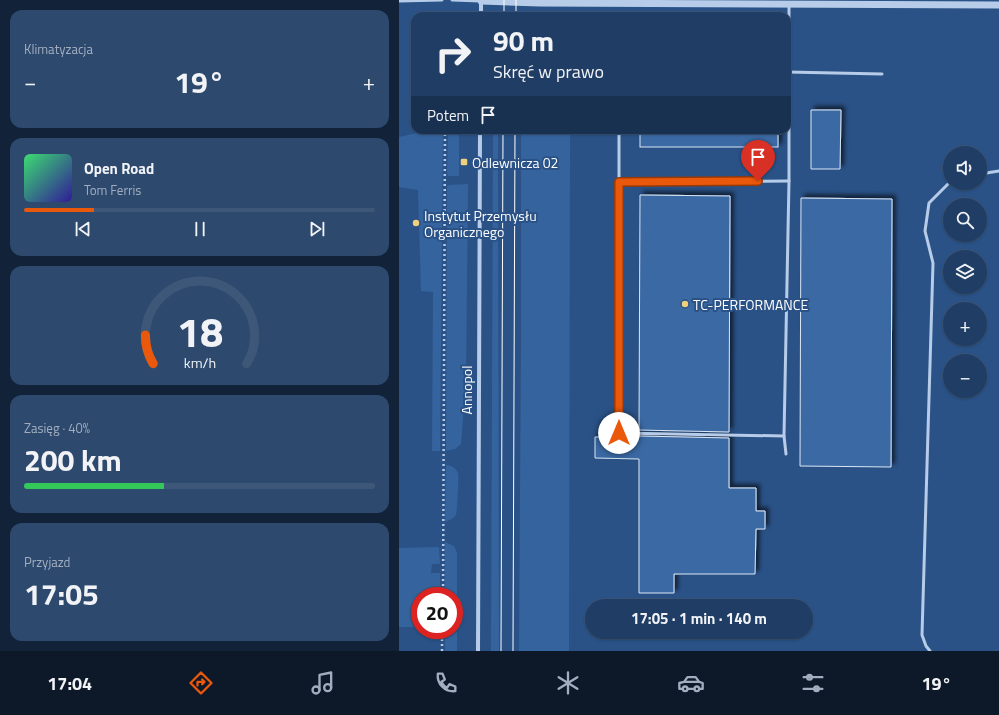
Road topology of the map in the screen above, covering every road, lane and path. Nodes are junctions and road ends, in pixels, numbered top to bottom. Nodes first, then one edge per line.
1 (442, 0) edge
2 (453, 0) edge
3 (399, 1) edge
4 (481, 1) edge
5 (964, 2) edge
6 (789, 4) junction
7 (999, 5) edge
8 (481, 12) edge
9 (789, 12) edge
10 (791, 72) edge
11 (882, 74) dead end
12 (445, 134) edge
13 (480, 134) edge
14 (619, 134) edge
15 (789, 134) edge
16 (999, 171) edge
17 (987, 173) edge
18 (789, 181) junction
19 (619, 182) junction
20 (943, 189) edge
21 (784, 436) junction
22 (786, 454) dead end
23 (443, 587) edge
24 (443, 639) edge
25 (443, 651) edge
26 (478, 651) edge
27 (929, 651) edge

1 - 3 lane
2 - 4 lane
4 - 6 street
4 - 8 street
5 - 6 street
5 - 7 street
6 - 9 lane
10 - 11 lane
12 - 23 path
13 - 26 street, Annopol
14 - 19 lane
15 - 18 lane
16 - 17 lane
18 - 19 lane
18 - 21 lane
19 - 21 lane
20 - 27 lane
21 - 22 lane
24 - 25 path

